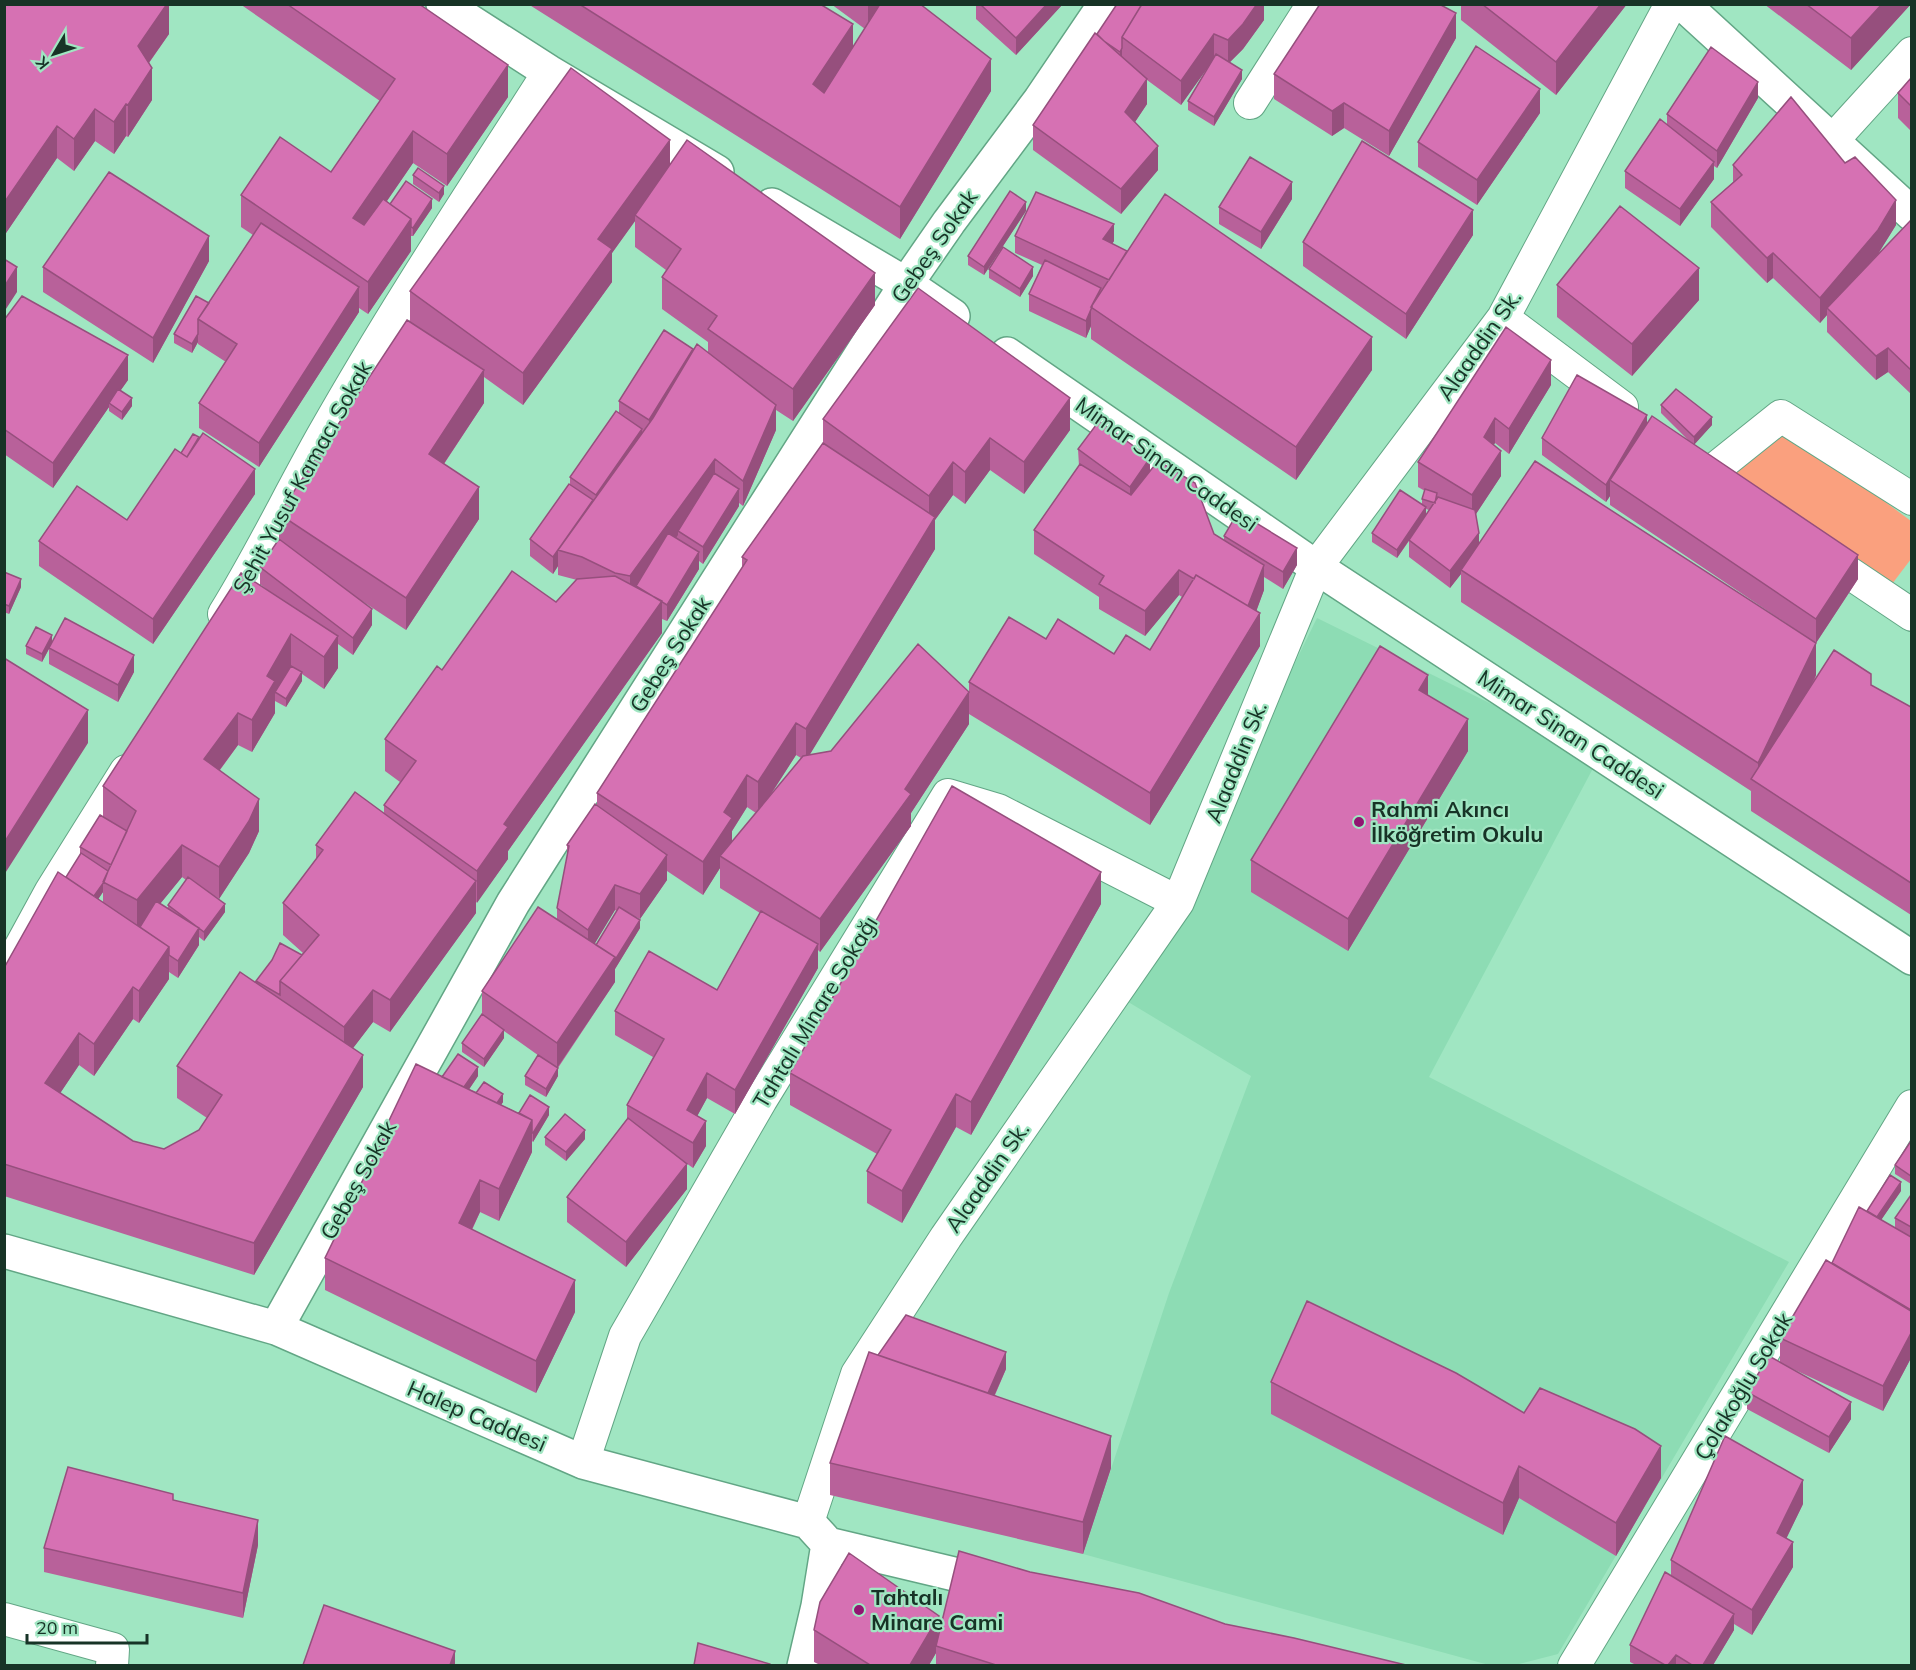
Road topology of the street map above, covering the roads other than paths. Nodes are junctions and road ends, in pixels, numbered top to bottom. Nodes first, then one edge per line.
1 (443, 4) edge
2 (1105, 4) edge
3 (1313, 4) edge
4 (1671, 4) edge
5 (1683, 4) edge
6 (1911, 53) edge
7 (549, 72) junction
8 (1250, 103) dead end
9 (1842, 151) junction
10 (1911, 214) edge
11 (906, 284) junction
12 (1503, 318) junction
13 (1911, 499) edge
14 (1804, 542) edge
15 (1316, 567) junction
16 (1911, 615) edge
17 (209, 638) edge
18 (139, 749) edge
19 (1178, 902) junction
20 (1911, 958) edge
21 (4, 977) edge
22 (1911, 1106) edge
23 (4, 1251) edge
24 (276, 1328) junction
25 (583, 1462) junction
26 (818, 1533) junction
27 (1024, 1591) edge
28 (4, 1618) edge
29 (112, 1657) edge
30 (804, 1665) edge
31 (1574, 1665) edge

1 - 7 street, Mimar Sinan Caddesi
2 - 11 street, Gebeş Sokak
3 - 8 street
4 - 12 street, Alaaddin Sk.
5 - 9 street
6 - 9 street
7 - 11 street, Mimar Sinan Caddesi
7 - 17 street, Şehit Yusuf Kamacı Sokak
9 - 10 street
11 - 15 street, Mimar Sinan Caddesi
11 - 24 street, Gebeş Sokak
12 - 13 street
12 - 15 street, Alaaddin Sk.
14 - 16 street
15 - 19 street, Alaaddin Sk.
15 - 20 street, Mimar Sinan Caddesi
18 - 21 street
19 - 25 street, Tahtalı Minare Sokağı
19 - 26 street, Alaaddin Sk.
22 - 31 street, Çolakoğlu Sokak
23 - 24 street, Halep Caddesi
24 - 25 street, Halep Caddesi
25 - 26 street, Halep Caddesi
26 - 27 street, Halep Caddesi
26 - 30 street
28 - 29 street

